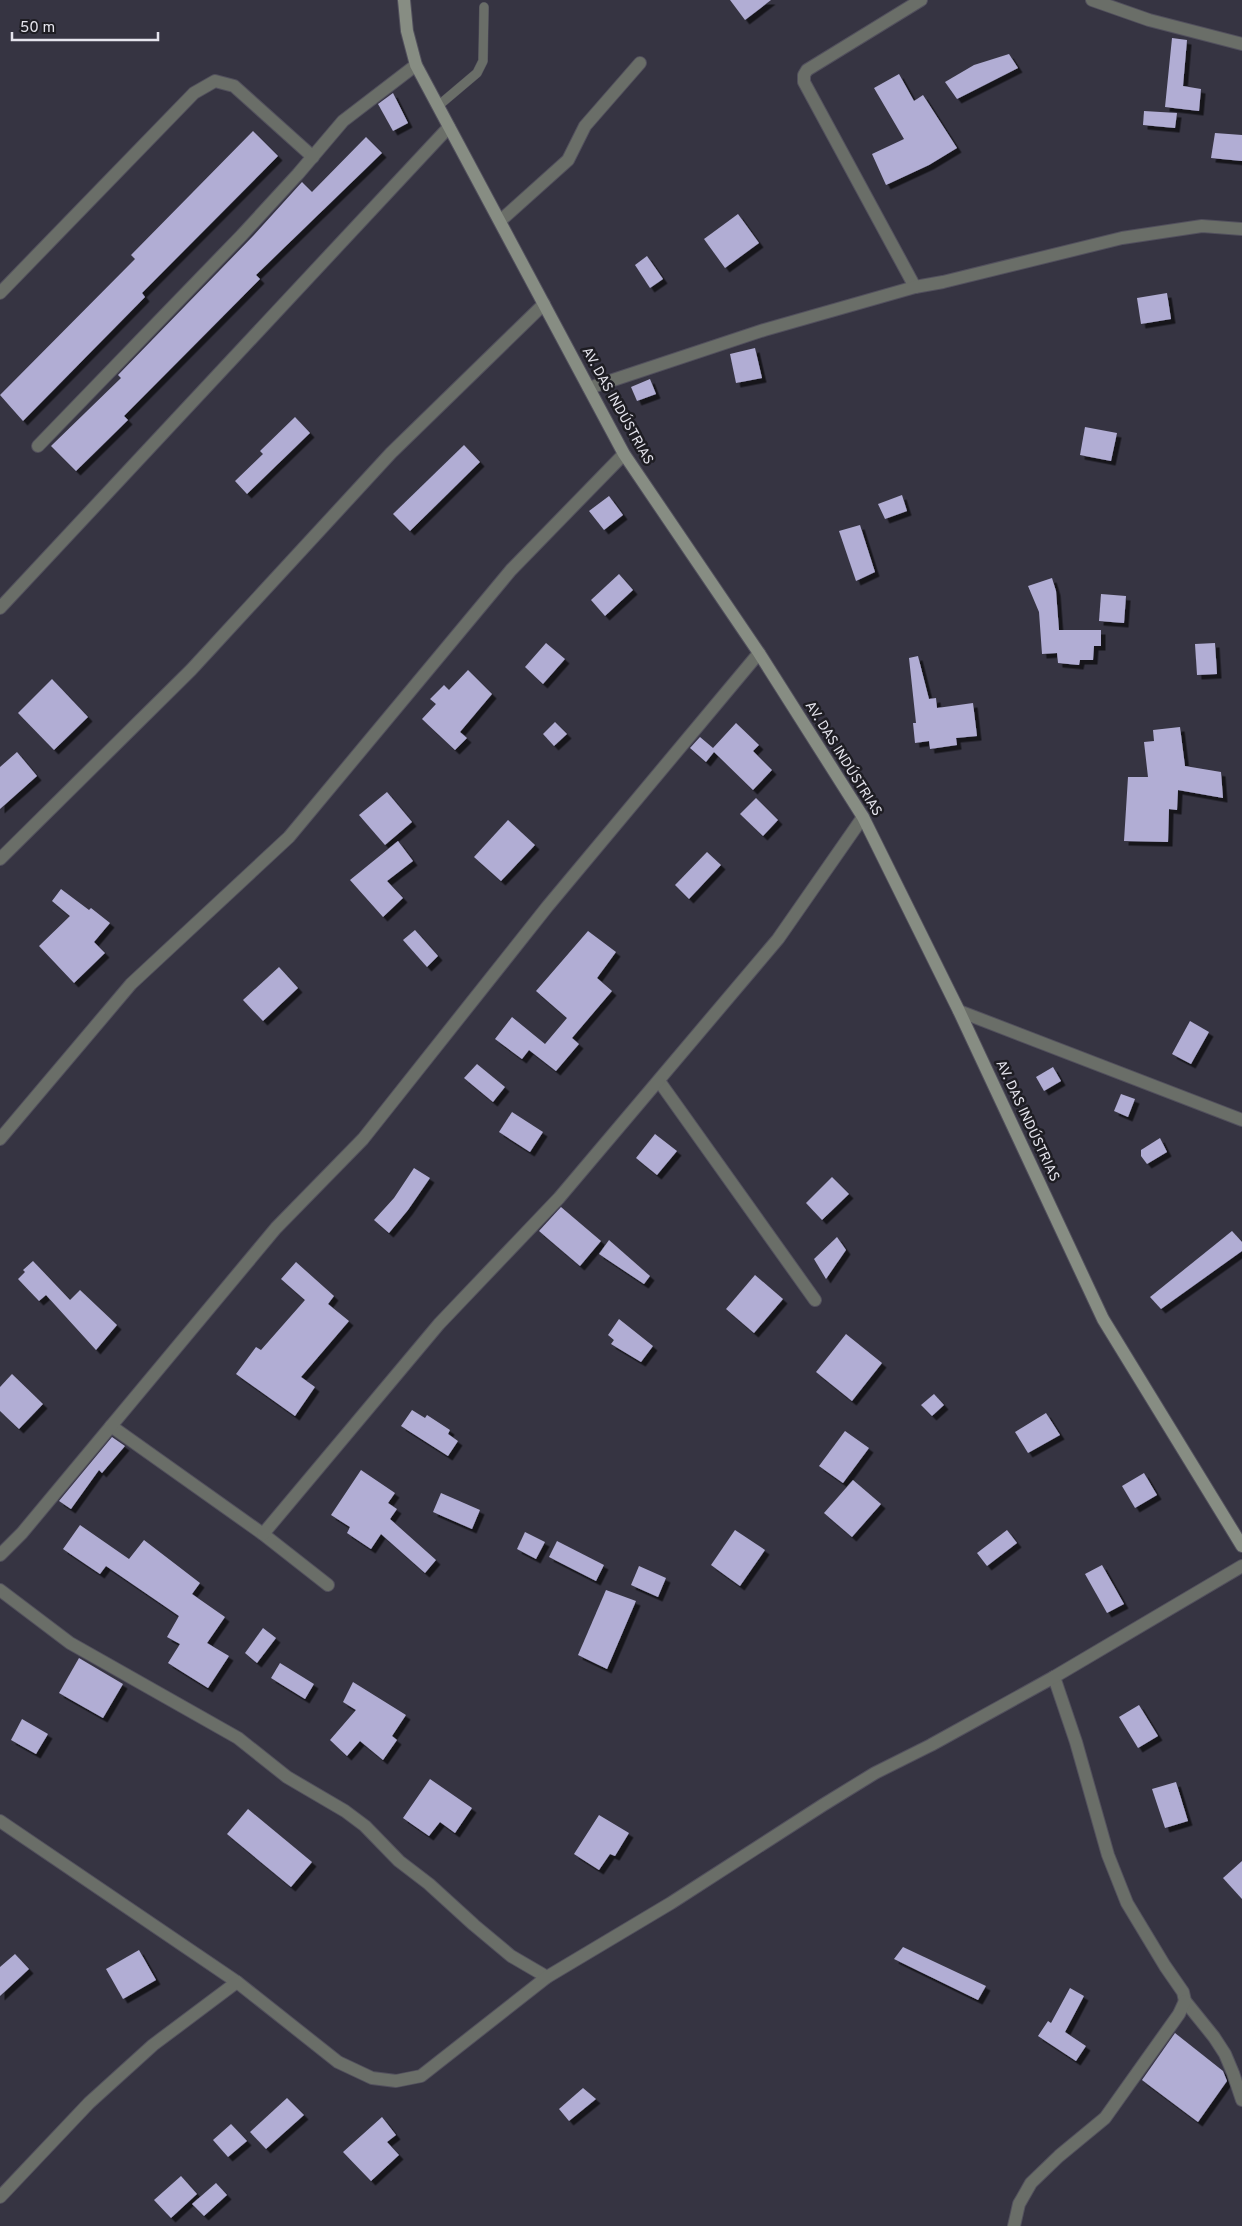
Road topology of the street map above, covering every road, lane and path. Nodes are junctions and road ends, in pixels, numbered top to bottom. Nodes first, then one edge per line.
1 (404, 0) edge
2 (921, 0) edge
3 (1092, 0) edge
4 (484, 7) dead end
5 (1242, 44) edge
6 (640, 63) dead end
7 (416, 65) junction
8 (438, 106) junction
9 (449, 127) junction
10 (312, 157) junction
11 (500, 221) junction
12 (1242, 229) edge
13 (915, 287) junction
14 (0, 293) edge
15 (544, 304) junction
16 (589, 388) junction
17 (38, 446) dead end
18 (624, 454) junction
19 (0, 608) edge
20 (759, 653) junction
21 (863, 817) junction
22 (0, 859) edge
23 (959, 1011) junction
24 (659, 1081) junction
25 (1242, 1120) edge
26 (0, 1139) edge
27 (815, 1300) dead end
28 (111, 1426) junction
29 (263, 1534) junction
30 (1242, 1546) edge
31 (0, 1555) edge
32 (1242, 1566) edge
33 (328, 1585) dead end
34 (0, 1590) edge
35 (1054, 1677) junction
36 (0, 1821) edge
37 (547, 1977) junction
38 (236, 1982) junction
39 (1185, 2001) junction
40 (1242, 2100) edge
41 (0, 2197) edge
42 (1014, 2226) edge

1 - 7 street, AV. DAS INDÚSTRIAS
2 - 13 street
3 - 5 street
4 - 8 lane
6 - 11 street
7 - 8 street, AV. DAS INDÚSTRIAS
7 - 10 street
8 - 9 street, AV. DAS INDÚSTRIAS
9 - 11 street, AV. DAS INDÚSTRIAS
9 - 19 street
10 - 14 street
10 - 17 street
11 - 15 street, AV. DAS INDÚSTRIAS
12 - 13 street
13 - 16 street
15 - 16 street, AV. DAS INDÚSTRIAS
15 - 22 street
16 - 18 street, AV. DAS INDÚSTRIAS
18 - 20 street, AV. DAS INDÚSTRIAS
18 - 26 street
20 - 21 street, AV. DAS INDÚSTRIAS
20 - 28 street
21 - 23 street, AV. DAS INDÚSTRIAS
21 - 24 street
23 - 25 street
23 - 30 street, AV. DAS INDÚSTRIAS
24 - 27 street
24 - 29 street
28 - 29 street
28 - 31 street
29 - 33 street
32 - 35 street
34 - 37 street
35 - 37 street
35 - 39 street
36 - 38 street
37 - 38 street
38 - 41 street
39 - 40 street
39 - 42 street

